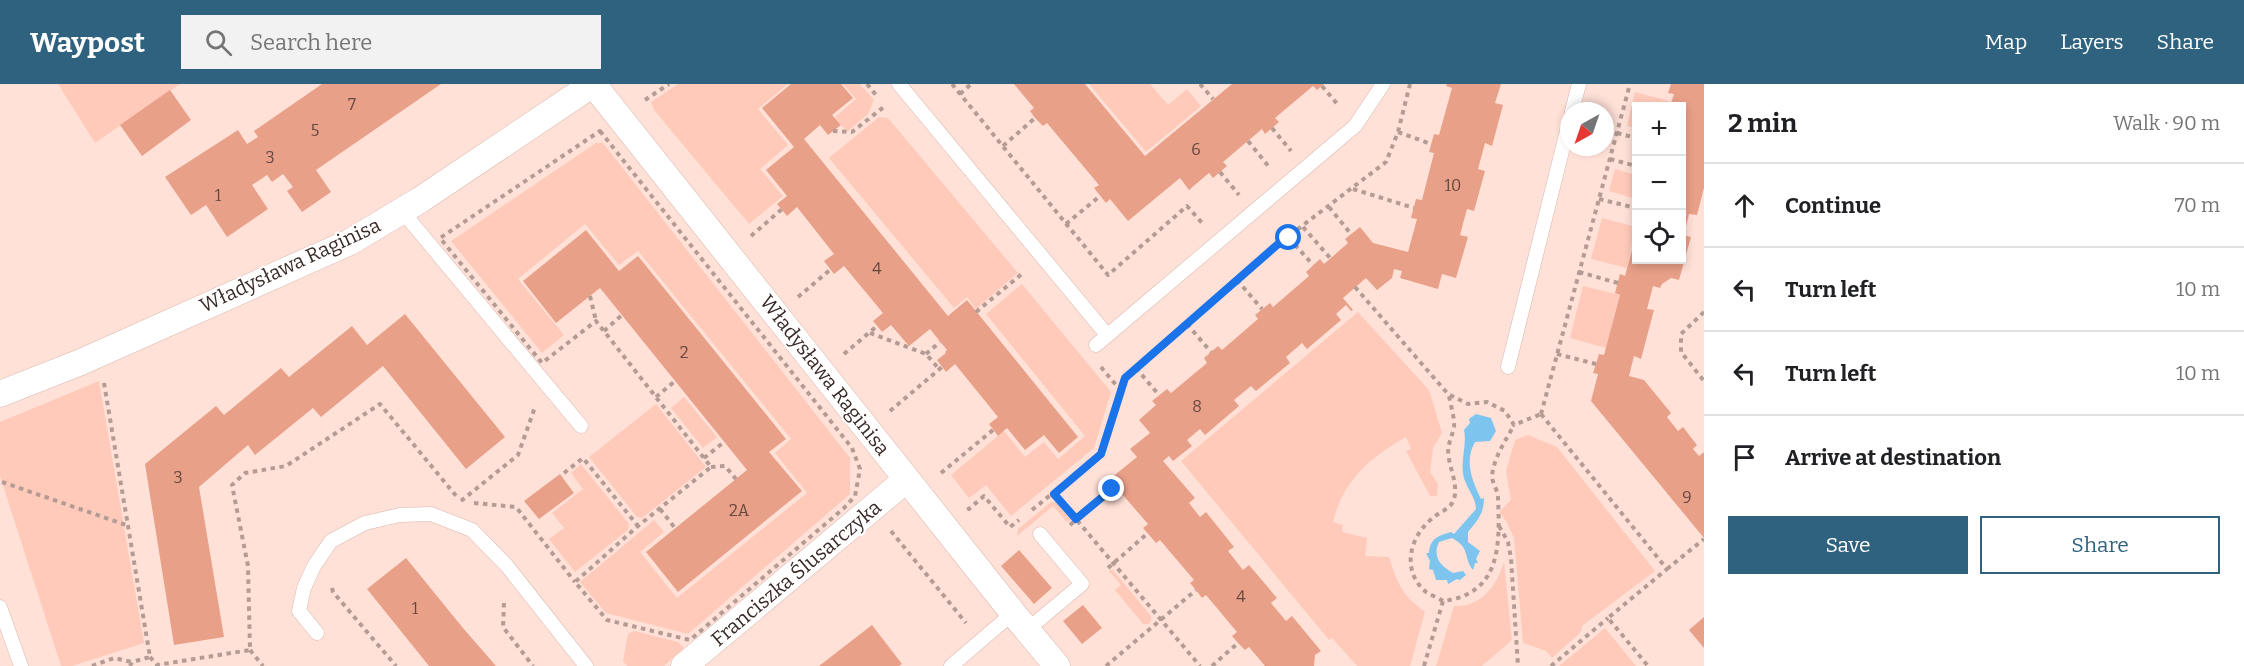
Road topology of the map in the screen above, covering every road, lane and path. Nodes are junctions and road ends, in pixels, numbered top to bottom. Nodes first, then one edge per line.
1 (593, 84) edge
2 (669, 84) edge
3 (899, 84) edge
4 (952, 84) edge
5 (971, 84) edge
6 (1200, 84) edge
7 (1383, 84) edge
8 (1410, 84) edge
9 (1579, 84) edge
10 (1630, 84) edge
11 (1322, 86) dead end
12 (960, 94) junction
13 (1213, 99) dead end
14 (642, 102) dead end
15 (1574, 102) edge
16 (1347, 103) dead end
17 (885, 106) dead end
18 (1035, 118) dead end
19 (1272, 128) dead end
20 (833, 131) dead end
21 (1398, 132) junction
22 (1617, 133) junction
23 (1632, 137) edge
24 (1248, 141) dead end
25 (1300, 144) dead end
26 (1431, 144) dead end
27 (1003, 146) junction
28 (1292, 151) junction
29 (1561, 156) edge
30 (1285, 157) dead end
31 (1610, 159) junction
32 (1278, 163) dead end
33 (1632, 164) edge
34 (1271, 169) junction
35 (1220, 172) dead end
36 (1263, 176) dead end
37 (1247, 189) dead end
38 (1353, 189) junction
39 (1100, 196) dead end
40 (1239, 196) junction
41 (1599, 199) junction
42 (1231, 203) dead end
43 (1329, 207) junction
44 (1632, 207) edge
45 (1414, 208) dead end
46 (782, 209) dead end
47 (402, 211) junction
48 (1066, 224) junction
49 (1205, 226) dead end
50 (743, 227) dead end
51 (1303, 227) junction
52 (1352, 234) dead end
53 (750, 236) junction
54 (1289, 238) junction
55 (757, 245) dead end
56 (1331, 259) dead end
57 (1313, 266) dead end
58 (831, 269) dead end
59 (1579, 272) junction
60 (1023, 273) dead end
61 (1237, 280) junction
62 (1618, 283) dead end
63 (1355, 287) dead end
64 (791, 288) dead end
65 (590, 296) dead end
66 (798, 297) junction
67 (804, 305) dead end
68 (1262, 309) dead end
69 (976, 312) dead end
70 (1704, 312) edge
71 (622, 315) dead end
72 (596, 321) junction
73 (1187, 324) junction
74 (877, 326) dead end
75 (604, 331) junction
76 (870, 333) junction
77 (1107, 335) junction
78 (940, 342) dead end
79 (1096, 345) dead end
80 (837, 346) dead end
81 (1211, 352) dead end
82 (926, 354) junction
83 (1557, 354) junction
84 (844, 355) junction
85 (850, 363) dead end
86 (1596, 364) dead end
87 (1508, 367) dead end
88 (1136, 368) junction
89 (103, 374) dead end
90 (675, 381) dead end
91 (1704, 381) edge
92 (0, 394) edge
93 (1448, 394) junction
94 (1159, 395) dead end
95 (656, 397) junction
96 (537, 402) dead end
97 (883, 403) dead end
98 (1541, 414) junction
99 (1514, 425) junction
100 (581, 426) dead end
101 (993, 430) dead end
102 (724, 442) dead end
103 (704, 458) junction
104 (933, 465) dead end
105 (711, 467) junction
106 (564, 473) dead end
107 (940, 474) junction
108 (736, 479) dead end
109 (907, 479) junction
110 (2, 482) dead end
111 (948, 482) dead end
112 (1112, 489) dead end
113 (1054, 494) junction
114 (962, 500) dead end
115 (460, 501) dead end
116 (660, 509) junction
117 (1076, 519) junction
118 (1497, 523) junction
119 (1070, 525) dead end
120 (129, 526) junction
121 (639, 526) junction
122 (887, 526) dead end
123 (675, 528) dead end
124 (1148, 533) dead end
125 (1040, 534) dead end
126 (1704, 539) edge
127 (1113, 563) junction
128 (1108, 568) dead end
129 (1667, 569) junction
130 (331, 584) dead end
131 (1196, 591) dead end
132 (504, 600) dead end
133 (1443, 601) junction
134 (0, 607) edge
135 (1608, 618) junction
136 (1161, 620) junction
137 (1020, 622) junction
138 (317, 633) dead end
139 (980, 641) junction
140 (1238, 643) dead end
141 (250, 650) dead end
142 (131, 664) edge
143 (21, 666) edge
144 (92, 666) edge
145 (263, 666) edge
146 (396, 666) edge
147 (533, 666) edge
148 (586, 666) edge
149 (684, 666) edge
150 (951, 666) edge
151 (1057, 666) edge
152 (1106, 666) edge
153 (1200, 666) edge
154 (1212, 666) edge
155 (1424, 666) edge
156 (1518, 666) edge
157 (1551, 666) edge
158 (1648, 666) edge

1 - 47 street, Władysława Raginisa
1 - 109 street, Władysława Raginisa
2 - 14 path
3 - 77 lane
4 - 12 path
5 - 12 path
6 - 13 path
7 - 77 lane
8 - 21 path
9 - 15 lane
10 - 22 path
11 - 16 path
12 - 27 path
17 - 20 path
18 - 27 path
19 - 28 path
21 - 26 path
21 - 38 path
22 - 23 path
22 - 31 path
24 - 34 path
25 - 28 path
27 - 48 path
28 - 30 path
29 - 87 lane
31 - 33 path
31 - 41 path
32 - 34 path
34 - 36 path
35 - 40 path
37 - 40 path
38 - 43 path
38 - 45 path
39 - 48 path
40 - 42 path
41 - 44 path
41 - 59 path
43 - 51 path
43 - 52 path
46 - 53 path
47 - 92 street, Władysława Raginisa
47 - 100 lane
48 - 49 path
50 - 53 path
51 - 54 path
51 - 56 path
53 - 55 path
54 - 57 path
54 - 61 path
58 - 66 path
59 - 62 path
59 - 83 path
60 - 69 path
61 - 68 path
61 - 73 path
63 - 93 path
64 - 66 path
65 - 72 path
66 - 67 path
70 - 91 path
71 - 75 path
72 - 75 path
72 - 121 path
73 - 81 path
73 - 88 path
74 - 76 path
75 - 95 path
76 - 82 path
76 - 84 path
77 - 79 lane
78 - 82 path
80 - 84 path
82 - 97 path
83 - 86 path
83 - 98 path
84 - 85 path
88 - 94 path
88 - 113 path
89 - 120 path
90 - 95 path
93 - 99 path
93 - 133 path
95 - 103 path
96 - 115 path
98 - 99 path
98 - 129 path
99 - 118 path
101 - 107 path
102 - 103 path
103 - 105 path
104 - 107 path
105 - 108 path
105 - 116 path
106 - 121 path
107 - 111 path
109 - 137 street, Władysława Raginisa
109 - 149 street, Franciszka Ślusarczyka
110 - 120 path
112 - 117 path
113 - 114 path
113 - 117 path
116 - 121 path
116 - 123 path
117 - 119 path
117 - 127 path
118 - 133 path
118 - 156 path
120 - 142 path
122 - 139 path
124 - 127 path
125 - 137 lane
126 - 129 path
127 - 128 path
127 - 136 path
129 - 135 path
130 - 146 path
131 - 136 path
132 - 147 path
133 - 155 path
134 - 143 lane
135 - 157 path
135 - 158 path
136 - 152 path
136 - 153 path
137 - 139 lane
137 - 151 street, Władysława Raginisa
138 - 148 lane
139 - 150 lane
140 - 154 path
141 - 145 path
142 - 144 path

